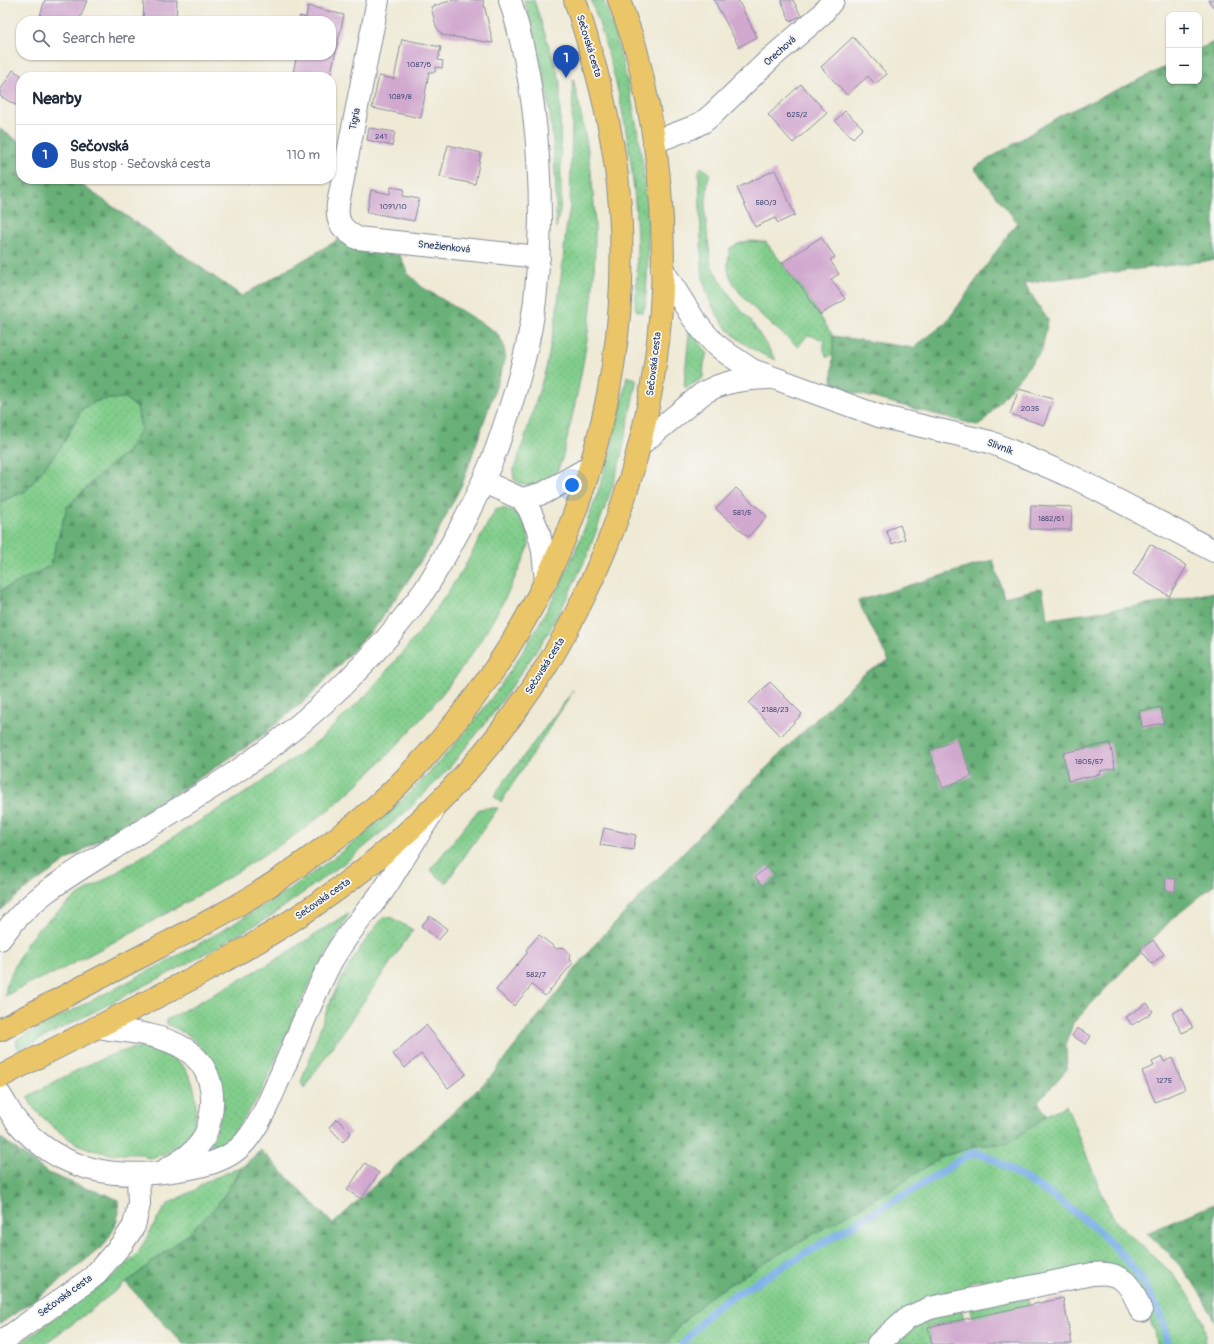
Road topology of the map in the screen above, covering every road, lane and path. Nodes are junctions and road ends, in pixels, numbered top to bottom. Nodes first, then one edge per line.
1 (378, 0) edge
2 (510, 0) edge
3 (575, 0) edge
4 (619, 0) edge
5 (833, 0) edge
6 (654, 142) junction
7 (350, 233) joint
8 (539, 257) junction
9 (662, 269) junction
10 (772, 378) junction
11 (640, 444) junction
12 (590, 467) junction
13 (484, 482) junction
14 (522, 499) junction
15 (1214, 551) edge
16 (546, 581) junction
17 (440, 800) junction
18 (0, 939) edge
19 (8, 1026) edge
20 (97, 1027) junction
21 (0, 1077) edge
22 (0, 1095) edge
23 (148, 1174) junction
24 (1141, 1311) dead end
25 (0, 1343) edge
26 (878, 1344) edge

1 - 7 street, Tigria
2 - 8 street
3 - 12 main road, Sečovská cesta
4 - 6 main road, Sečovská cesta
5 - 6 street, Orechová
6 - 9 main road, Sečovská cesta
7 - 8 street, Snežienková
8 - 13 street
9 - 10 street, Slivník
9 - 11 main road, Sečovská cesta
10 - 11 street
10 - 15 street, Slivník
11 - 17 main road, Sečovská cesta
12 - 14 street
12 - 16 main road, Sečovská cesta
13 - 14 street
13 - 18 street
14 - 16 street
16 - 19 main road, Sečovská cesta
17 - 20 main road, Sečovská cesta
17 - 23 street
20 - 21 main road, Sečovská cesta
20 - 23 street
22 - 23 street
23 - 25 street, Sečovská cesta
24 - 26 street

